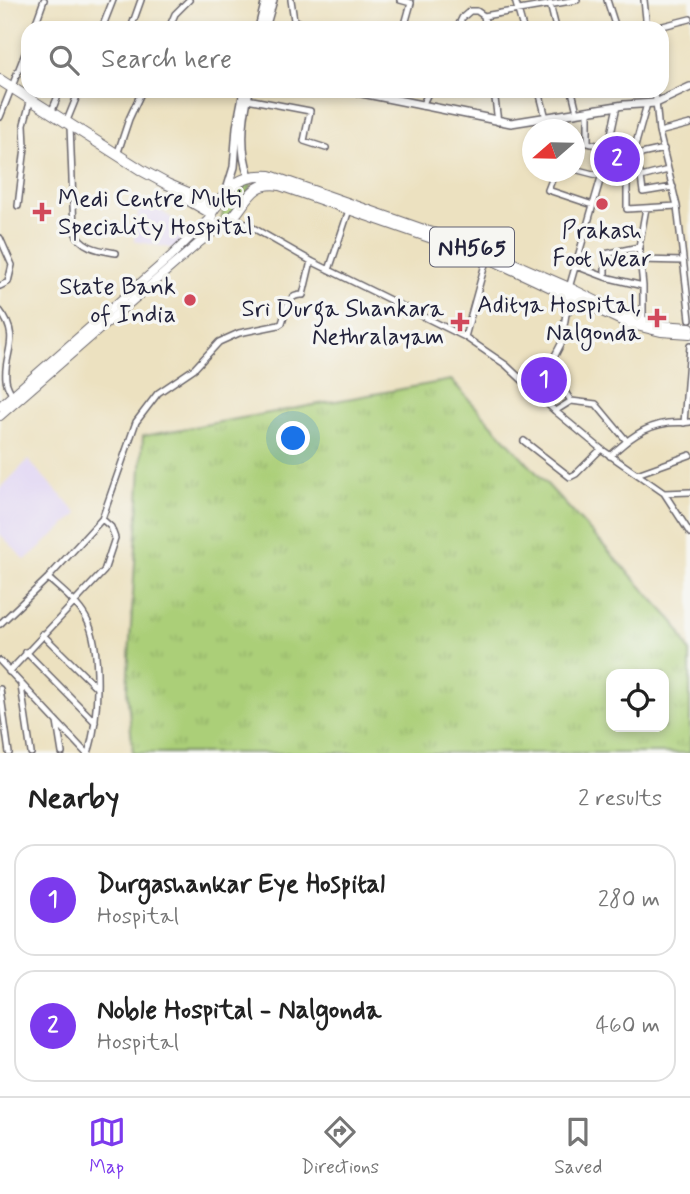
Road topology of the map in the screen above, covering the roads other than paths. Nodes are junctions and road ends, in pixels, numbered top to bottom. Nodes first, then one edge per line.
1 (44, 0) edge
2 (113, 0) edge
3 (141, 0) edge
4 (189, 0) edge
5 (266, 0) edge
6 (273, 0) edge
7 (290, 0) edge
8 (400, 0) edge
9 (515, 0) edge
10 (577, 0) edge
11 (607, 0) edge
12 (644, 0) edge
13 (550, 4) junction
14 (519, 10) junction
15 (484, 16) junction
16 (690, 19) edge
17 (36, 21) edge
18 (105, 21) edge
19 (134, 21) edge
20 (172, 21) edge
21 (261, 21) edge
22 (267, 21) edge
23 (296, 21) edge
24 (406, 21) edge
25 (460, 21) edge
26 (485, 21) edge
27 (521, 21) edge
28 (554, 21) edge
29 (614, 21) edge
30 (646, 21) edge
31 (669, 24) edge
32 (21, 67) edge
33 (0, 80) edge
34 (690, 87) edge
35 (13, 88) junction
36 (21, 93) edge
37 (669, 97) edge
38 (57, 98) edge
39 (77, 98) edge
40 (139, 98) edge
41 (246, 98) edge
42 (247, 98) edge
43 (262, 98) edge
44 (385, 98) edge
45 (426, 98) edge
46 (495, 98) edge
47 (541, 98) edge
48 (574, 98) edge
49 (656, 98) edge
50 (667, 98) edge
51 (31, 99) joint
52 (656, 103) junction
53 (647, 104) junction
54 (422, 106) junction
55 (617, 106) junction
56 (588, 110) junction
57 (577, 112) junction
58 (51, 113) junction
59 (0, 117) edge
60 (547, 119) joint
61 (498, 122) junction
62 (522, 122) edge
63 (690, 124) edge
64 (68, 125) junction
65 (659, 132) junction
66 (585, 143) edge
67 (588, 143) junction
68 (326, 148) dead end
69 (608, 148) junction
70 (664, 149) junction
71 (117, 155) junction
72 (632, 156) junction
73 (668, 170) junction
74 (585, 172) edge
75 (627, 175) junction
76 (249, 176) junction
77 (601, 176) junction
78 (641, 177) junction
79 (551, 182) edge
80 (673, 187) junction
81 (252, 192) junction
82 (225, 194) junction
83 (593, 205) junction
84 (18, 206) dead end
85 (677, 206) junction
86 (646, 208) junction
87 (349, 210) junction
88 (212, 212) junction
89 (234, 217) junction
90 (222, 226) junction
91 (0, 239) edge
92 (639, 247) junction
93 (116, 253) dead end
94 (487, 257) junction
95 (640, 260) junction
96 (311, 261) junction
97 (683, 261) junction
98 (576, 266) junction
99 (329, 270) junction
100 (605, 277) junction
101 (0, 286) edge
102 (643, 286) junction
103 (569, 288) junction
104 (580, 299) junction
105 (0, 311) edge
106 (690, 319) edge
107 (643, 323) junction
108 (690, 330) edge
109 (465, 337) junction
110 (690, 346) edge
111 (12, 395) junction
112 (571, 401) junction
113 (0, 406) edge
114 (555, 411) junction
115 (0, 416) edge
116 (687, 422) edge
117 (626, 440) junction
118 (524, 441) dead end
119 (601, 449) junction
120 (690, 455) edge
121 (610, 456) junction
122 (637, 474) junction
123 (690, 492) edge
124 (664, 493) junction
125 (102, 519) junction
126 (690, 533) edge
127 (48, 578) junction
128 (74, 603) junction
129 (0, 624) edge
130 (42, 634) junction
131 (26, 652) junction
132 (0, 661) edge
133 (9, 672) junction
134 (21, 686) junction
135 (96, 687) junction
136 (0, 689) edge
137 (57, 722) junction
138 (95, 722) junction
139 (9, 753) edge
140 (31, 753) edge
141 (62, 753) edge
142 (87, 753) edge

1 - 17 street
2 - 18 street
3 - 19 street
4 - 20 street
5 - 21 street
6 - 22 street
7 - 23 street
8 - 24 street
9 - 14 street
10 - 13 street
11 - 29 street
12 - 30 street
13 - 14 street
13 - 28 street
14 - 15 street
14 - 27 street
15 - 25 street
15 - 26 street
16 - 31 street
32 - 35 street
33 - 35 highway
34 - 37 street
35 - 36 highway
35 - 59 street
38 - 58 street
39 - 64 street
40 - 71 street
41 - 82 street
42 - 76 street
43 - 68 street
44 - 54 street
45 - 54 street
46 - 61 street
47 - 60 street
48 - 57 street
49 - 52 street
50 - 52 street
51 - 58 highway
51 - 84 street
52 - 53 street
52 - 65 street
53 - 55 street
53 - 72 street
54 - 61 street
55 - 56 street
55 - 69 street
56 - 57 street
56 - 67 street
57 - 60 street
58 - 64 highway
61 - 62 street
63 - 65 street
64 - 71 highway
64 - 93 street
65 - 70 street
66 - 67 street
67 - 69 street
69 - 77 street
70 - 72 street
70 - 73 street
71 - 88 highway
72 - 75 street
73 - 78 street
73 - 80 street
74 - 77 street
75 - 78 street
75 - 86 street
76 - 81 highway
76 - 82 highway
76 - 103 highway, NH565
77 - 83 street
78 - 80 street
79 - 83 street
80 - 85 street
81 - 87 highway, NH565
81 - 89 highway
82 - 88 highway
83 - 98 street
85 - 86 street
85 - 97 street
86 - 92 street
87 - 94 highway, NH565
87 - 99 street
88 - 90 highway
88 - 111 main road
89 - 90 highway
89 - 96 street
90 - 115 main road
91 - 101 street
92 - 95 street
92 - 100 street
94 - 104 highway, NH565
94 - 109 street
95 - 97 street
95 - 102 street
96 - 99 street
96 - 125 street
97 - 106 street
98 - 100 street
98 - 103 street
99 - 109 street
100 - 102 street
102 - 107 street
103 - 107 highway, NH565
104 - 108 highway, NH565
104 - 112 street
105 - 111 street
107 - 108 highway, NH565
109 - 114 street
110 - 116 street
111 - 113 main road
112 - 114 street
112 - 117 street
114 - 119 street
116 - 117 street
117 - 121 street
118 - 119 street
119 - 121 street
120 - 122 street
121 - 122 street
122 - 124 street
123 - 124 street
124 - 126 street
125 - 127 street
125 - 128 street
127 - 128 street
127 - 129 street
128 - 130 street
128 - 135 street
130 - 131 street
130 - 135 street
131 - 133 street
131 - 138 street
132 - 133 street
133 - 134 street
134 - 137 street
134 - 140 street
135 - 138 street
136 - 139 street
137 - 141 street
137 - 142 street
138 - 142 street

